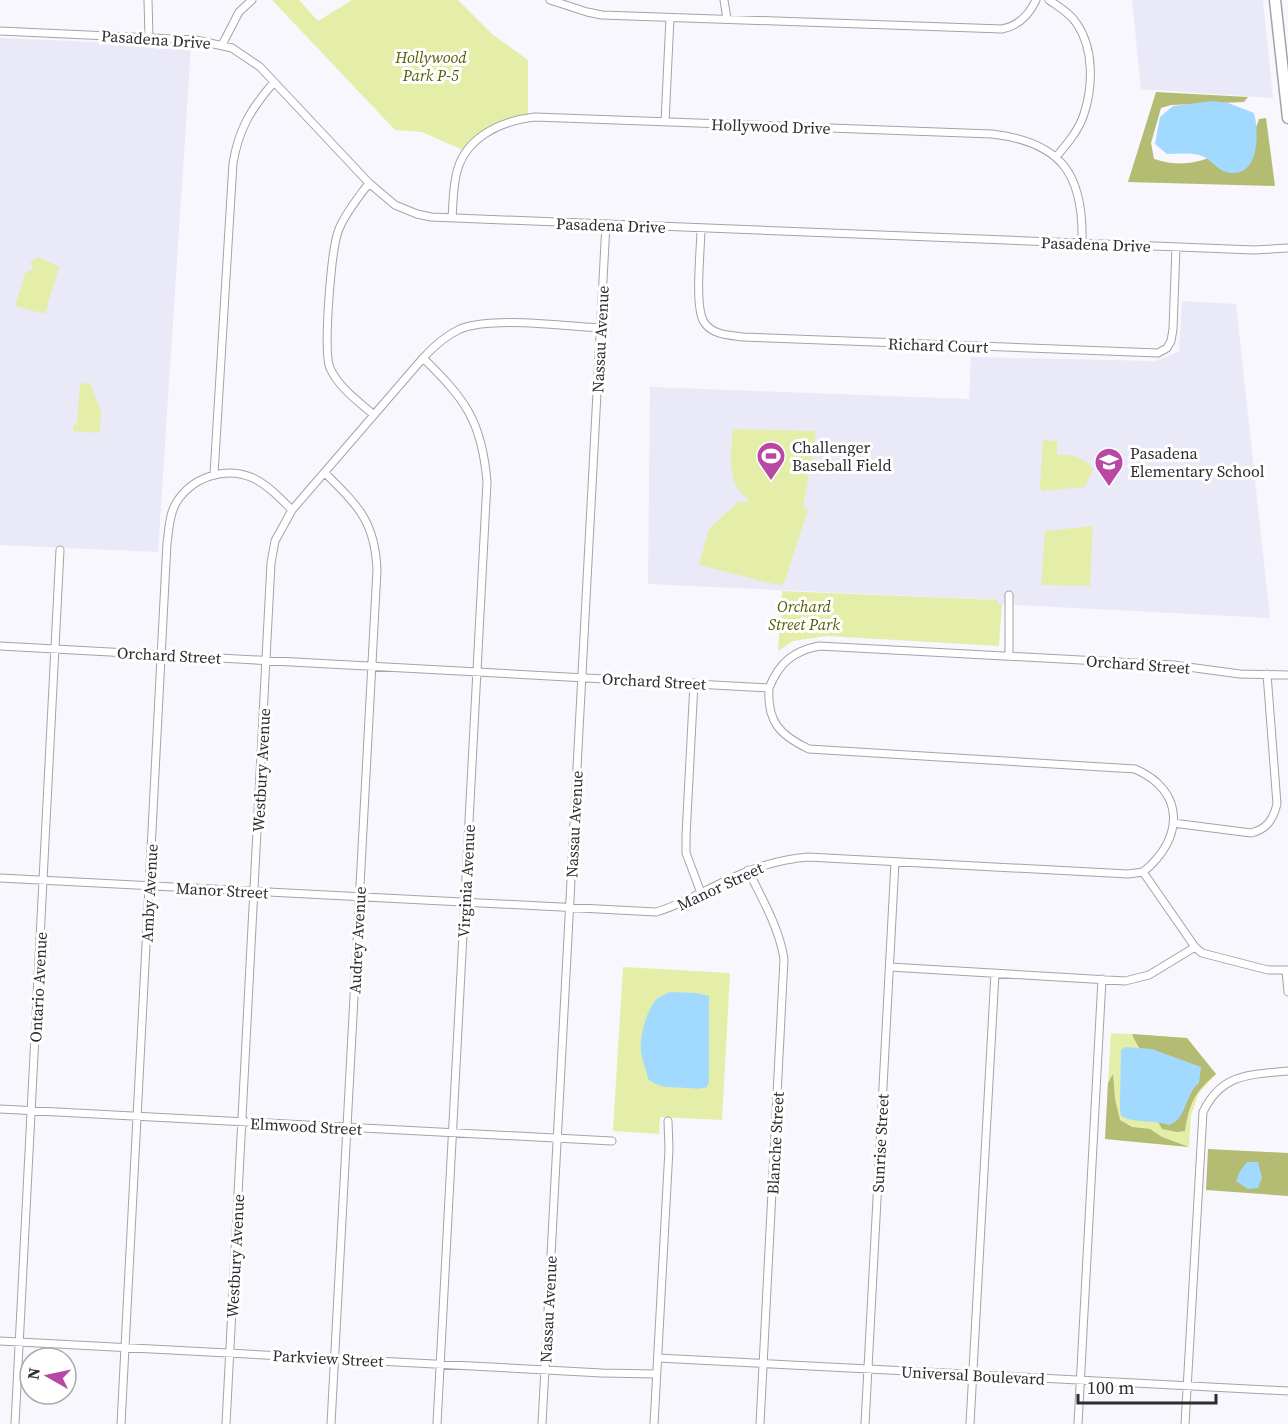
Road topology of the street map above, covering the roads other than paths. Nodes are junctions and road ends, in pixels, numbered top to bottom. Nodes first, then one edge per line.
1 (148, 0) edge
2 (252, 0) edge
3 (550, 0) edge
4 (724, 0) edge
5 (1036, 0) edge
6 (1049, 0) edge
7 (1275, 0) edge
8 (670, 18) junction
9 (727, 19) junction
10 (0, 31) edge
11 (149, 37) junction
12 (222, 45) junction
13 (274, 82) junction
14 (1288, 118) edge
15 (665, 122) junction
16 (1056, 157) junction
17 (369, 183) junction
18 (452, 218) junction
19 (606, 224) junction
20 (701, 228) junction
21 (1082, 243) junction
22 (1176, 247) junction
23 (1288, 248) edge
24 (600, 328) junction
25 (423, 358) junction
26 (374, 415) junction
27 (325, 473) junction
28 (214, 474) junction
29 (292, 510) junction
30 (60, 550) dead end
31 (1009, 596) dead end
32 (0, 646) edge
33 (57, 649) junction
34 (161, 655) junction
35 (1009, 656) junction
36 (266, 660) junction
37 (372, 666) junction
38 (477, 671) junction
39 (1267, 674) junction
40 (1288, 675) edge
41 (582, 677) junction
42 (694, 683) junction
43 (769, 688) junction
44 (1173, 823) junction
45 (895, 862) junction
46 (748, 870) junction
47 (1143, 872) junction
48 (0, 878) edge
49 (44, 880) junction
50 (149, 886) junction
51 (254, 891) junction
52 (701, 893) junction
53 (359, 897) junction
54 (464, 902) junction
55 (570, 908) junction
56 (1194, 947) junction
57 (890, 967) junction
58 (1287, 970) edge
59 (995, 973) junction
60 (1102, 978) junction
61 (1288, 992) edge
62 (1288, 1071) edge
63 (0, 1109) edge
64 (32, 1111) junction
65 (137, 1116) junction
66 (668, 1121) dead end
67 (242, 1122) junction
68 (347, 1128) junction
69 (452, 1133) junction
70 (557, 1139) junction
71 (612, 1141) dead end
72 (0, 1341) edge
73 (20, 1342) junction
74 (125, 1347) junction
75 (230, 1353) junction
76 (658, 1358) junction
77 (335, 1359) junction
78 (763, 1363) junction
79 (440, 1365) junction
80 (868, 1369) junction
81 (545, 1370) junction
82 (656, 1374) junction
83 (973, 1375) junction
84 (1080, 1380) junction
85 (1187, 1386) junction
86 (1288, 1391) edge
87 (15, 1424) edge
88 (121, 1424) edge
89 (226, 1424) edge
90 (331, 1424) edge
91 (437, 1424) edge
92 (542, 1424) edge
93 (654, 1424) edge
94 (759, 1424) edge
95 (865, 1424) edge
96 (970, 1424) edge
97 (1078, 1424) edge
98 (1185, 1424) edge

1 - 11 street
2 - 12 street
3 - 8 street
4 - 9 street
5 - 9 street
6 - 16 street
7 - 14 main road
8 - 9 street
8 - 15 street
10 - 11 street, Pasadena Drive
11 - 12 street, Pasadena Drive
12 - 13 street, Pasadena Drive
13 - 17 street, Pasadena Drive
13 - 28 street
15 - 16 street, Hollywood Drive
15 - 18 street, Hollywood Drive
16 - 21 street, Hollywood Drive
17 - 18 street, Pasadena Drive
17 - 26 street
18 - 19 street, Pasadena Drive
19 - 20 street, Pasadena Drive
19 - 24 street, Nassau Avenue
20 - 21 street, Pasadena Drive
20 - 22 street, Richard Court
21 - 22 street, Pasadena Drive
22 - 23 street, Pasadena Drive
24 - 25 street, Westbury Avenue
24 - 41 street, Nassau Avenue
25 - 26 street, Westbury Avenue
25 - 38 street, Virginia Avenue
26 - 27 street, Westbury Avenue
27 - 29 street, Westbury Avenue
27 - 37 street, Audrey Avenue
28 - 29 street
28 - 34 street, Amby Avenue
29 - 36 street, Westbury Avenue
30 - 33 street, Ontario Avenue
31 - 35 street
32 - 33 street, Orchard Street
33 - 34 street, Orchard Street
33 - 49 street, Ontario Avenue
34 - 36 street, Orchard Street
34 - 50 street, Amby Avenue
35 - 39 street, Orchard Street
35 - 43 street, Orchard Street
36 - 37 street, Orchard Street
36 - 51 street, Westbury Avenue
37 - 38 street, Orchard Street
37 - 53 street, Audrey Avenue
38 - 41 street, Orchard Street
38 - 54 street, Virginia Avenue
39 - 40 street, Orchard Street
39 - 44 street
41 - 42 street, Orchard Street
41 - 55 street, Nassau Avenue
42 - 43 street, Orchard Street
42 - 52 street
43 - 44 street
44 - 47 street
45 - 46 street, Manor Street
45 - 47 street, Manor Street
45 - 57 street, Sunrise Street
46 - 52 street, Manor Street
46 - 78 street, Blanche Street
47 - 56 street
48 - 49 street, Manor Street
49 - 50 street, Manor Street
49 - 64 street, Ontario Avenue
50 - 51 street, Manor Street
50 - 65 street, Amby Avenue
51 - 53 street, Manor Street
51 - 67 street, Westbury Avenue
52 - 55 street, Manor Street
53 - 54 street, Manor Street
53 - 68 street, Audrey Avenue
54 - 55 street, Manor Street
54 - 69 street, Virginia Avenue
55 - 70 street, Nassau Avenue
56 - 58 street
56 - 60 street
57 - 59 street
57 - 80 street, Sunrise Street
58 - 61 street
59 - 60 street
59 - 83 street
60 - 84 street
62 - 85 street
63 - 64 street, Elmwood Street
64 - 65 street, Elmwood Street
64 - 73 street, Ontario Avenue
65 - 67 street, Elmwood Street
65 - 74 street, Amby Avenue
66 - 76 street
67 - 68 street, Elmwood Street
67 - 75 street, Westbury Avenue
68 - 69 street, Elmwood Street
68 - 77 street, Audrey Avenue
69 - 70 street, Elmwood Street
69 - 79 street, Virginia Avenue
70 - 71 street, Elmwood Street
70 - 81 street, Nassau Avenue
72 - 73 street, Parkview Street
73 - 74 street, Parkview Street
73 - 87 street, Ontario Avenue
74 - 75 street, Parkview Street
74 - 88 street, Amby Avenue
75 - 77 street, Parkview Street
75 - 89 street, Westbury Avenue
76 - 78 street, Universal Boulevard
76 - 82 street
77 - 79 street, Parkview Street
77 - 90 street, Audrey Avenue
78 - 80 street, Universal Boulevard
78 - 94 street, Blanche Street
79 - 81 street, Parkview Street
79 - 91 street, Virginia Avenue
80 - 83 street, Universal Boulevard
80 - 95 street, Sunrise Street
81 - 82 street, Parkview Street
81 - 92 street, Nassau Avenue
82 - 93 street
83 - 84 street, Universal Boulevard
83 - 96 street
84 - 85 street, Universal Boulevard
84 - 97 street
85 - 86 street, Universal Boulevard
85 - 98 street

